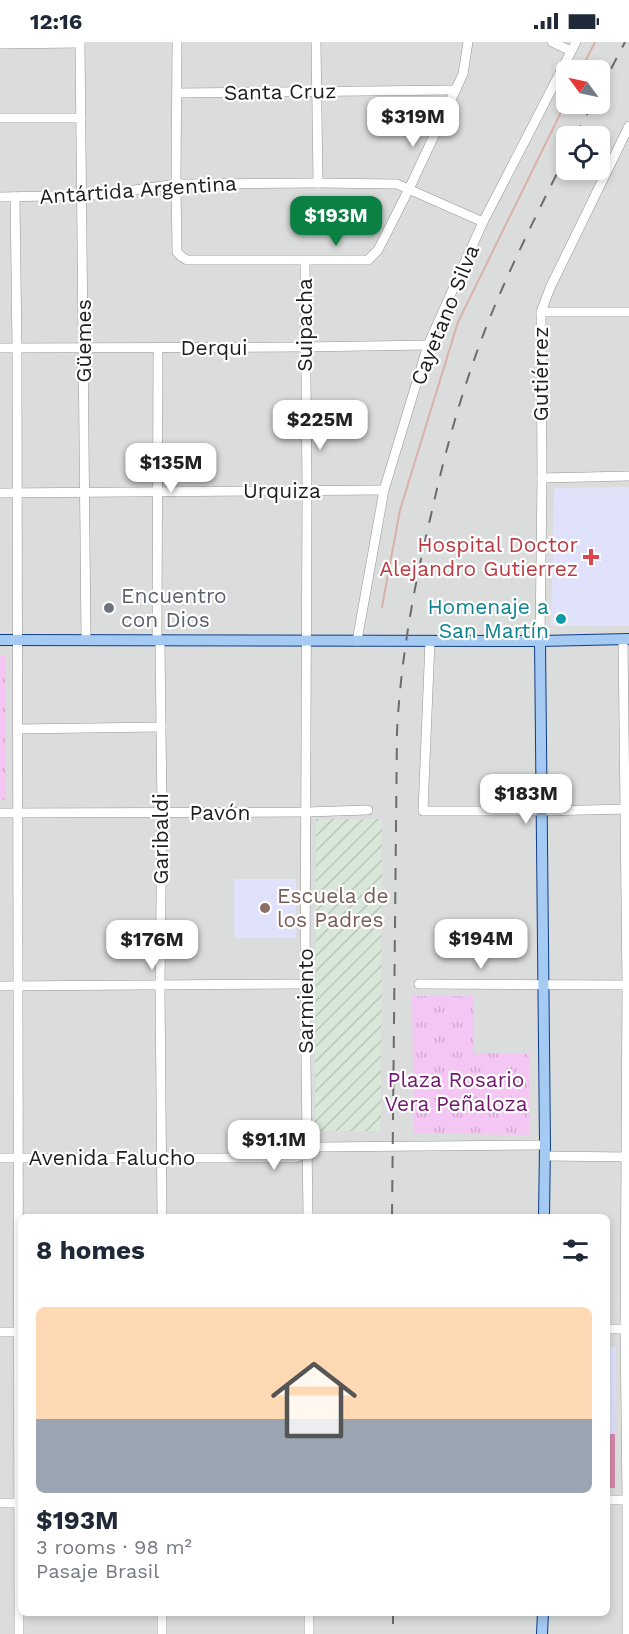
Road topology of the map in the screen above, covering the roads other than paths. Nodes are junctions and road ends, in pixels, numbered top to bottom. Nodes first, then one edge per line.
1 (177, 42) edge
2 (316, 42) edge
3 (468, 42) edge
4 (552, 42) edge
5 (576, 42) edge
6 (80, 43) edge
7 (0, 44) edge
8 (571, 51) junction
9 (456, 90) junction
10 (317, 92) junction
11 (177, 93) junction
12 (0, 118) edge
13 (81, 118) junction
14 (629, 126) edge
15 (318, 183) junction
16 (176, 184) junction
17 (409, 189) junction
18 (82, 196) junction
19 (0, 197) edge
20 (15, 197) junction
21 (483, 222) junction
22 (305, 261) junction
23 (541, 312) junction
24 (629, 312) edge
25 (428, 345) junction
26 (305, 347) junction
27 (0, 348) edge
28 (17, 348) junction
29 (84, 348) junction
30 (158, 348) junction
31 (629, 476) edge
32 (542, 478) junction
33 (384, 490) junction
34 (307, 491) junction
35 (84, 492) junction
36 (158, 492) junction
37 (0, 493) edge
38 (17, 493) junction
39 (86, 639) junction
40 (626, 639) edge
41 (0, 640) edge
42 (17, 640) junction
43 (159, 641) junction
44 (306, 641) junction
45 (357, 641) junction
46 (430, 641) junction
47 (540, 641) junction
48 (161, 727) junction
49 (17, 729) junction
50 (627, 809) edge
51 (368, 810) dead end
52 (542, 811) junction
53 (307, 812) junction
54 (0, 813) edge
55 (17, 813) junction
56 (162, 813) junction
57 (305, 984) junction
58 (419, 984) dead end
59 (543, 984) junction
60 (160, 985) junction
61 (628, 985) edge
62 (0, 986) edge
63 (17, 987) junction
64 (545, 1150) junction
65 (308, 1152) junction
66 (628, 1156) edge
67 (0, 1158) edge
68 (19, 1158) junction
69 (162, 1158) junction
70 (19, 1214) edge
71 (162, 1214) edge
72 (308, 1214) edge
73 (544, 1214) edge
74 (610, 1329) edge
75 (627, 1329) edge
76 (0, 1332) edge
77 (18, 1332) edge
78 (610, 1500) edge
79 (628, 1500) edge
80 (0, 1503) edge
81 (18, 1503) edge
82 (19, 1616) edge
83 (162, 1616) edge
84 (309, 1616) edge
85 (543, 1616) edge
86 (19, 1634) edge
87 (162, 1634) edge
88 (309, 1634) edge
89 (542, 1634) edge
90 (627, 1634) edge

1 - 11 street
2 - 10 street
3 - 9 street
4 - 8 street
5 - 8 street, Cayetano Silva
6 - 7 street
6 - 13 street, Güemes
8 - 21 street, Cayetano Silva
9 - 10 street, Santa Cruz
9 - 17 street
10 - 11 street, Santa Cruz
10 - 15 street
11 - 16 street
12 - 13 street
13 - 18 street, Güemes
14 - 23 street, Gutiérrez
15 - 16 street, Antártida Argentina
15 - 17 street, Antártida Argentina
16 - 18 street, Antártida Argentina
16 - 22 street
17 - 21 street, Antártida Argentina
17 - 22 street
18 - 20 street, Antártida Argentina
18 - 29 street, Güemes
19 - 20 street, Antártida Argentina
20 - 28 street
21 - 25 street, Cayetano Silva
22 - 26 street, Suipacha
23 - 24 street
23 - 32 street, Gutiérrez
25 - 26 street, Derqui
25 - 33 street, Cayetano Silva
26 - 30 street, Derqui
26 - 34 street, Suipacha
27 - 28 street, Derqui
28 - 29 street, Derqui
28 - 38 street
29 - 30 street, Derqui
29 - 35 street, Güemes
30 - 36 street, Garibaldi
31 - 32 street
32 - 47 street, Gutiérrez
33 - 34 street, Urquiza
33 - 45 street, Cayetano Silva
34 - 36 street, Urquiza
34 - 44 street, Suipacha
35 - 36 street, Urquiza
35 - 38 street, Urquiza
35 - 39 street, Güemes
36 - 43 street, Garibaldi
37 - 38 street, Urquiza
38 - 42 street
39 - 42 main road
39 - 43 main road
40 - 47 main road
40 - 50 street
41 - 42 main road
42 - 49 street
43 - 44 main road
43 - 48 street, Garibaldi
44 - 45 main road
44 - 53 street, Sarmiento
45 - 46 main road
46 - 47 main road
46 - 52 street
47 - 52 main road
48 - 49 street
48 - 56 street, Garibaldi
49 - 55 street
50 - 52 street
50 - 61 street
51 - 53 street, Pavón
52 - 59 main road
53 - 56 street, Pavón
53 - 57 street, Sarmiento
54 - 55 street, Pavón
55 - 56 street, Pavón
55 - 63 street
56 - 60 street, Garibaldi
57 - 60 street
57 - 65 street, Sarmiento
58 - 59 street
59 - 61 street
59 - 64 main road
60 - 63 street
60 - 69 street, Garibaldi
61 - 66 street
62 - 63 street
63 - 68 street
64 - 65 street, Avenida Falucho
64 - 66 street, Avenida Falucho
64 - 73 main road
65 - 69 street, Avenida Falucho
65 - 72 street, Sarmiento
66 - 75 street
67 - 68 street, Avenida Falucho
68 - 69 street, Avenida Falucho
68 - 70 street
69 - 71 street, Garibaldi
74 - 75 street
75 - 79 street
76 - 77 street
78 - 79 street
79 - 90 street
80 - 81 street
82 - 86 street
83 - 87 street
84 - 88 street
85 - 89 main road

